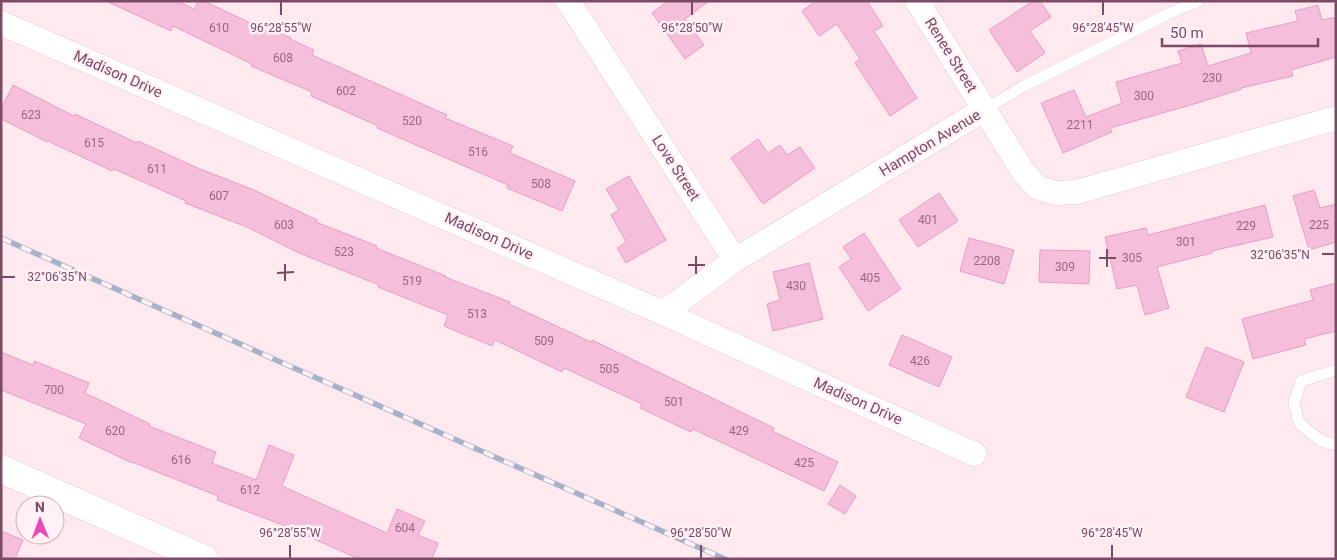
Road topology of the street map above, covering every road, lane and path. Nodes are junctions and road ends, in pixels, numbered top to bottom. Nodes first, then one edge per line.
1 (568, 1) edge
2 (917, 1) edge
3 (1198, 1) edge
4 (1, 23) edge
5 (985, 109) junction
6 (1336, 118) edge
7 (735, 260) junction
8 (663, 313) junction
9 (1336, 370) edge
10 (1336, 444) edge
11 (974, 454) dead end
12 (1, 470) edge
13 (196, 557) edge

1 - 7 street, Love Street
2 - 5 street, Renee Street
3 - 5 lane
4 - 8 street, Madison Drive
5 - 6 street, Hampton Avenue
5 - 7 street, Hampton Avenue
7 - 8 street
8 - 11 street, Madison Drive
9 - 10 lane
12 - 13 street

